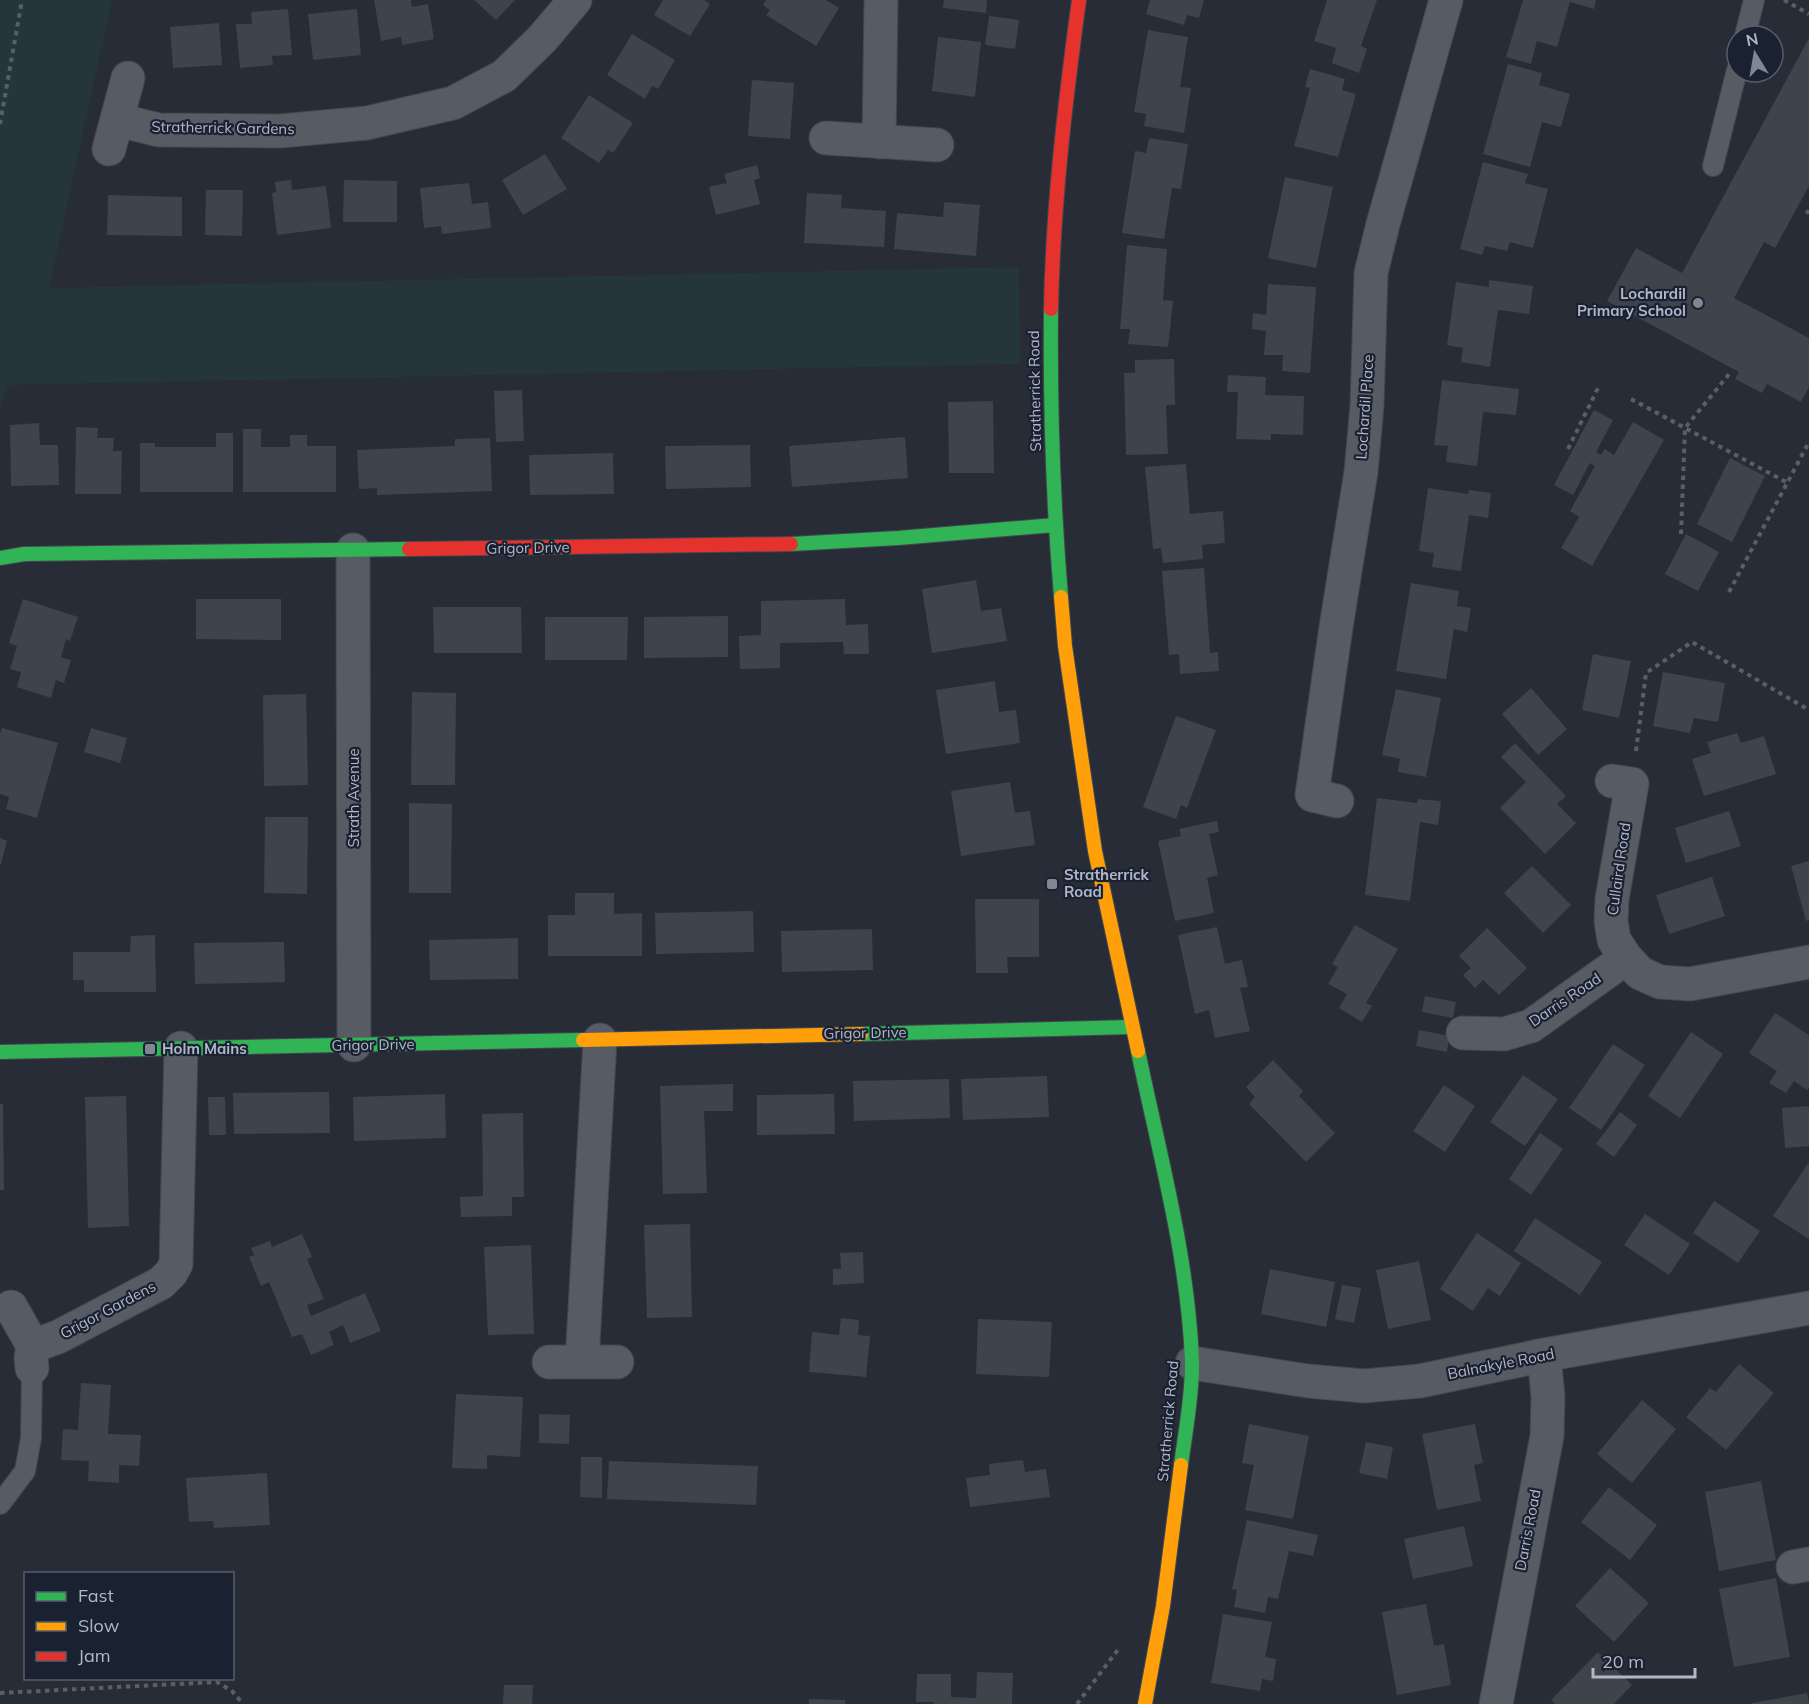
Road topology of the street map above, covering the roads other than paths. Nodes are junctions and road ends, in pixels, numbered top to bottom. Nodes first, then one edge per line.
1 (575, 0) edge
2 (881, 0) edge
3 (1079, 0) edge
4 (1446, 0) edge
5 (1754, 0) edge
6 (1748, 24) edge
7 (128, 78) dead end
8 (1734, 84) edge
9 (826, 138) dead end
10 (879, 142) junction
11 (937, 146) dead end
12 (1713, 166) dead end
13 (1055, 525) junction
14 (353, 550) junction
15 (0, 558) edge
16 (1622, 782) road end
17 (1337, 801) dead end
18 (1626, 958) junction
19 (1809, 962) edge
20 (1131, 1027) junction
21 (1464, 1031) dead end
22 (600, 1040) junction
23 (354, 1045) junction
24 (181, 1048) junction
25 (0, 1052) edge
26 (11, 1307) dead end
27 (1809, 1308) edge
28 (1544, 1356) junction
29 (32, 1357) junction
30 (549, 1362) dead end
31 (582, 1362) junction
32 (617, 1362) dead end
33 (1192, 1363) junction
34 (0, 1503) edge
35 (1145, 1704) edge
36 (1496, 1704) edge

1 - 7 street, Stratherrick Gardens
2 - 10 street
3 - 13 street, Stratherrick Road
4 - 17 street, Lochardil Place
5 - 6 lane
8 - 12 lane
9 - 10 street
10 - 11 street
13 - 14 street, Grigor Drive
13 - 20 street, Stratherrick Road
14 - 15 street, Grigor Drive
14 - 23 street, Strath Avenue
16 - 18 street, Cullaird Road
18 - 19 street, Cullaird Road
18 - 21 street, Darris Road
20 - 22 street, Grigor Drive
20 - 33 street, Stratherrick Road
22 - 23 street, Grigor Drive
22 - 31 street
23 - 24 street, Grigor Drive
24 - 25 street, Grigor Drive
24 - 29 street, Grigor Gardens
26 - 29 street
27 - 28 street, Balnakyle Road
28 - 33 street, Balnakyle Road
28 - 36 street, Darris Road
29 - 34 lane
30 - 31 street
31 - 32 street
33 - 35 street, Stratherrick Road

